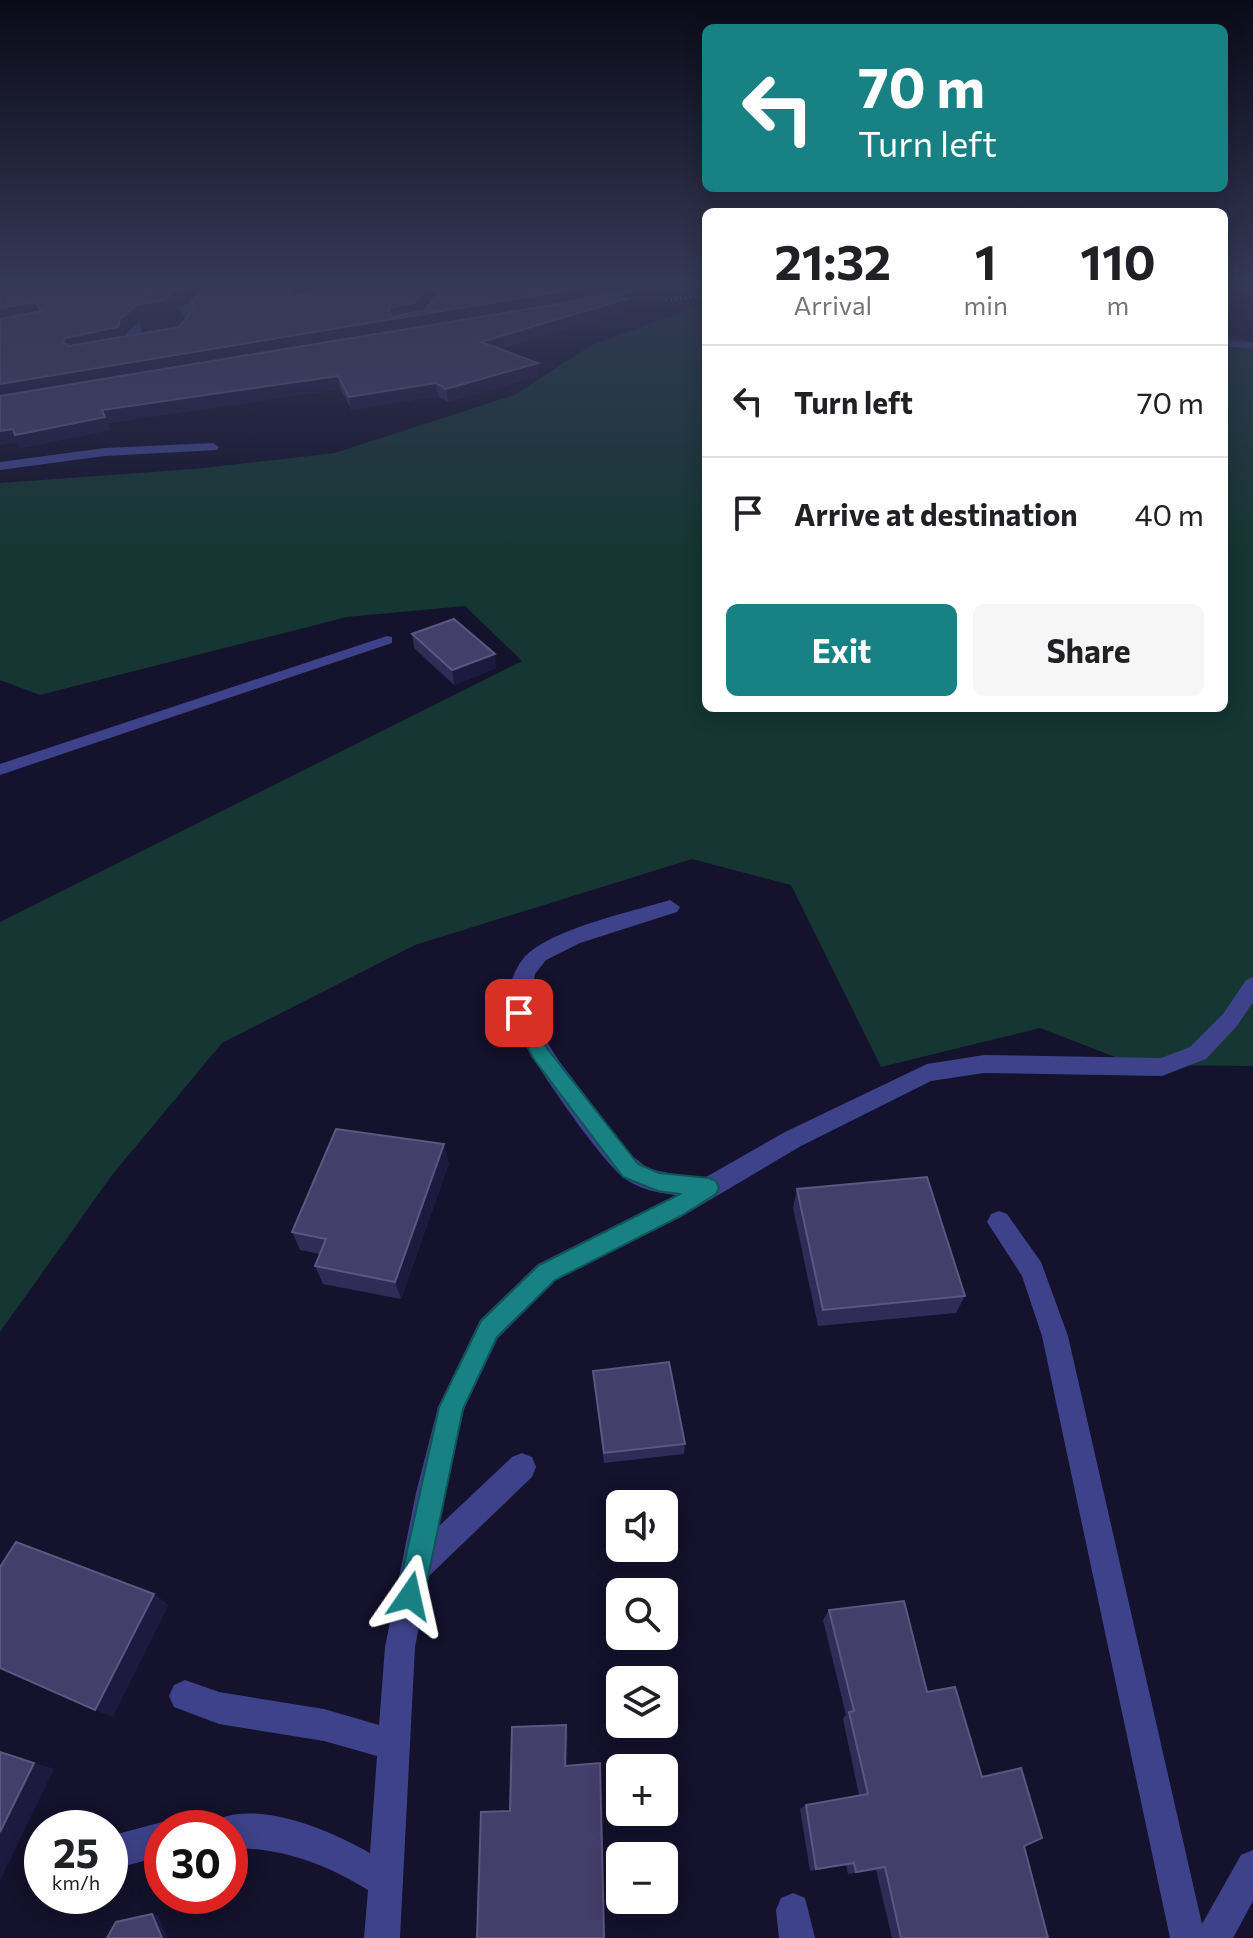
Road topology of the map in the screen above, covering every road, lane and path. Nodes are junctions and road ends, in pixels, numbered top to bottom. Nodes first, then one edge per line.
1 (213, 447) dead end
2 (0, 466) edge
3 (387, 640) dead end
4 (0, 770) edge
5 (670, 907) dead end
6 (1253, 985) edge
7 (709, 1188) junction
8 (999, 1222) dead end
9 (522, 1467) dead end
10 (416, 1568) junction
11 (185, 1696) dead end
12 (394, 1745) junction
13 (248, 1833) edge
14 (1253, 1867) edge
15 (385, 1881) junction
16 (382, 1938) edge
17 (1188, 1938) edge
18 (1214, 1938) edge

1 - 2 street
3 - 4 street
5 - 7 street
6 - 7 street
7 - 10 street
8 - 17 street
9 - 10 street
10 - 12 street
11 - 12 street
12 - 15 street
13 - 15 street
14 - 18 street
15 - 16 street

